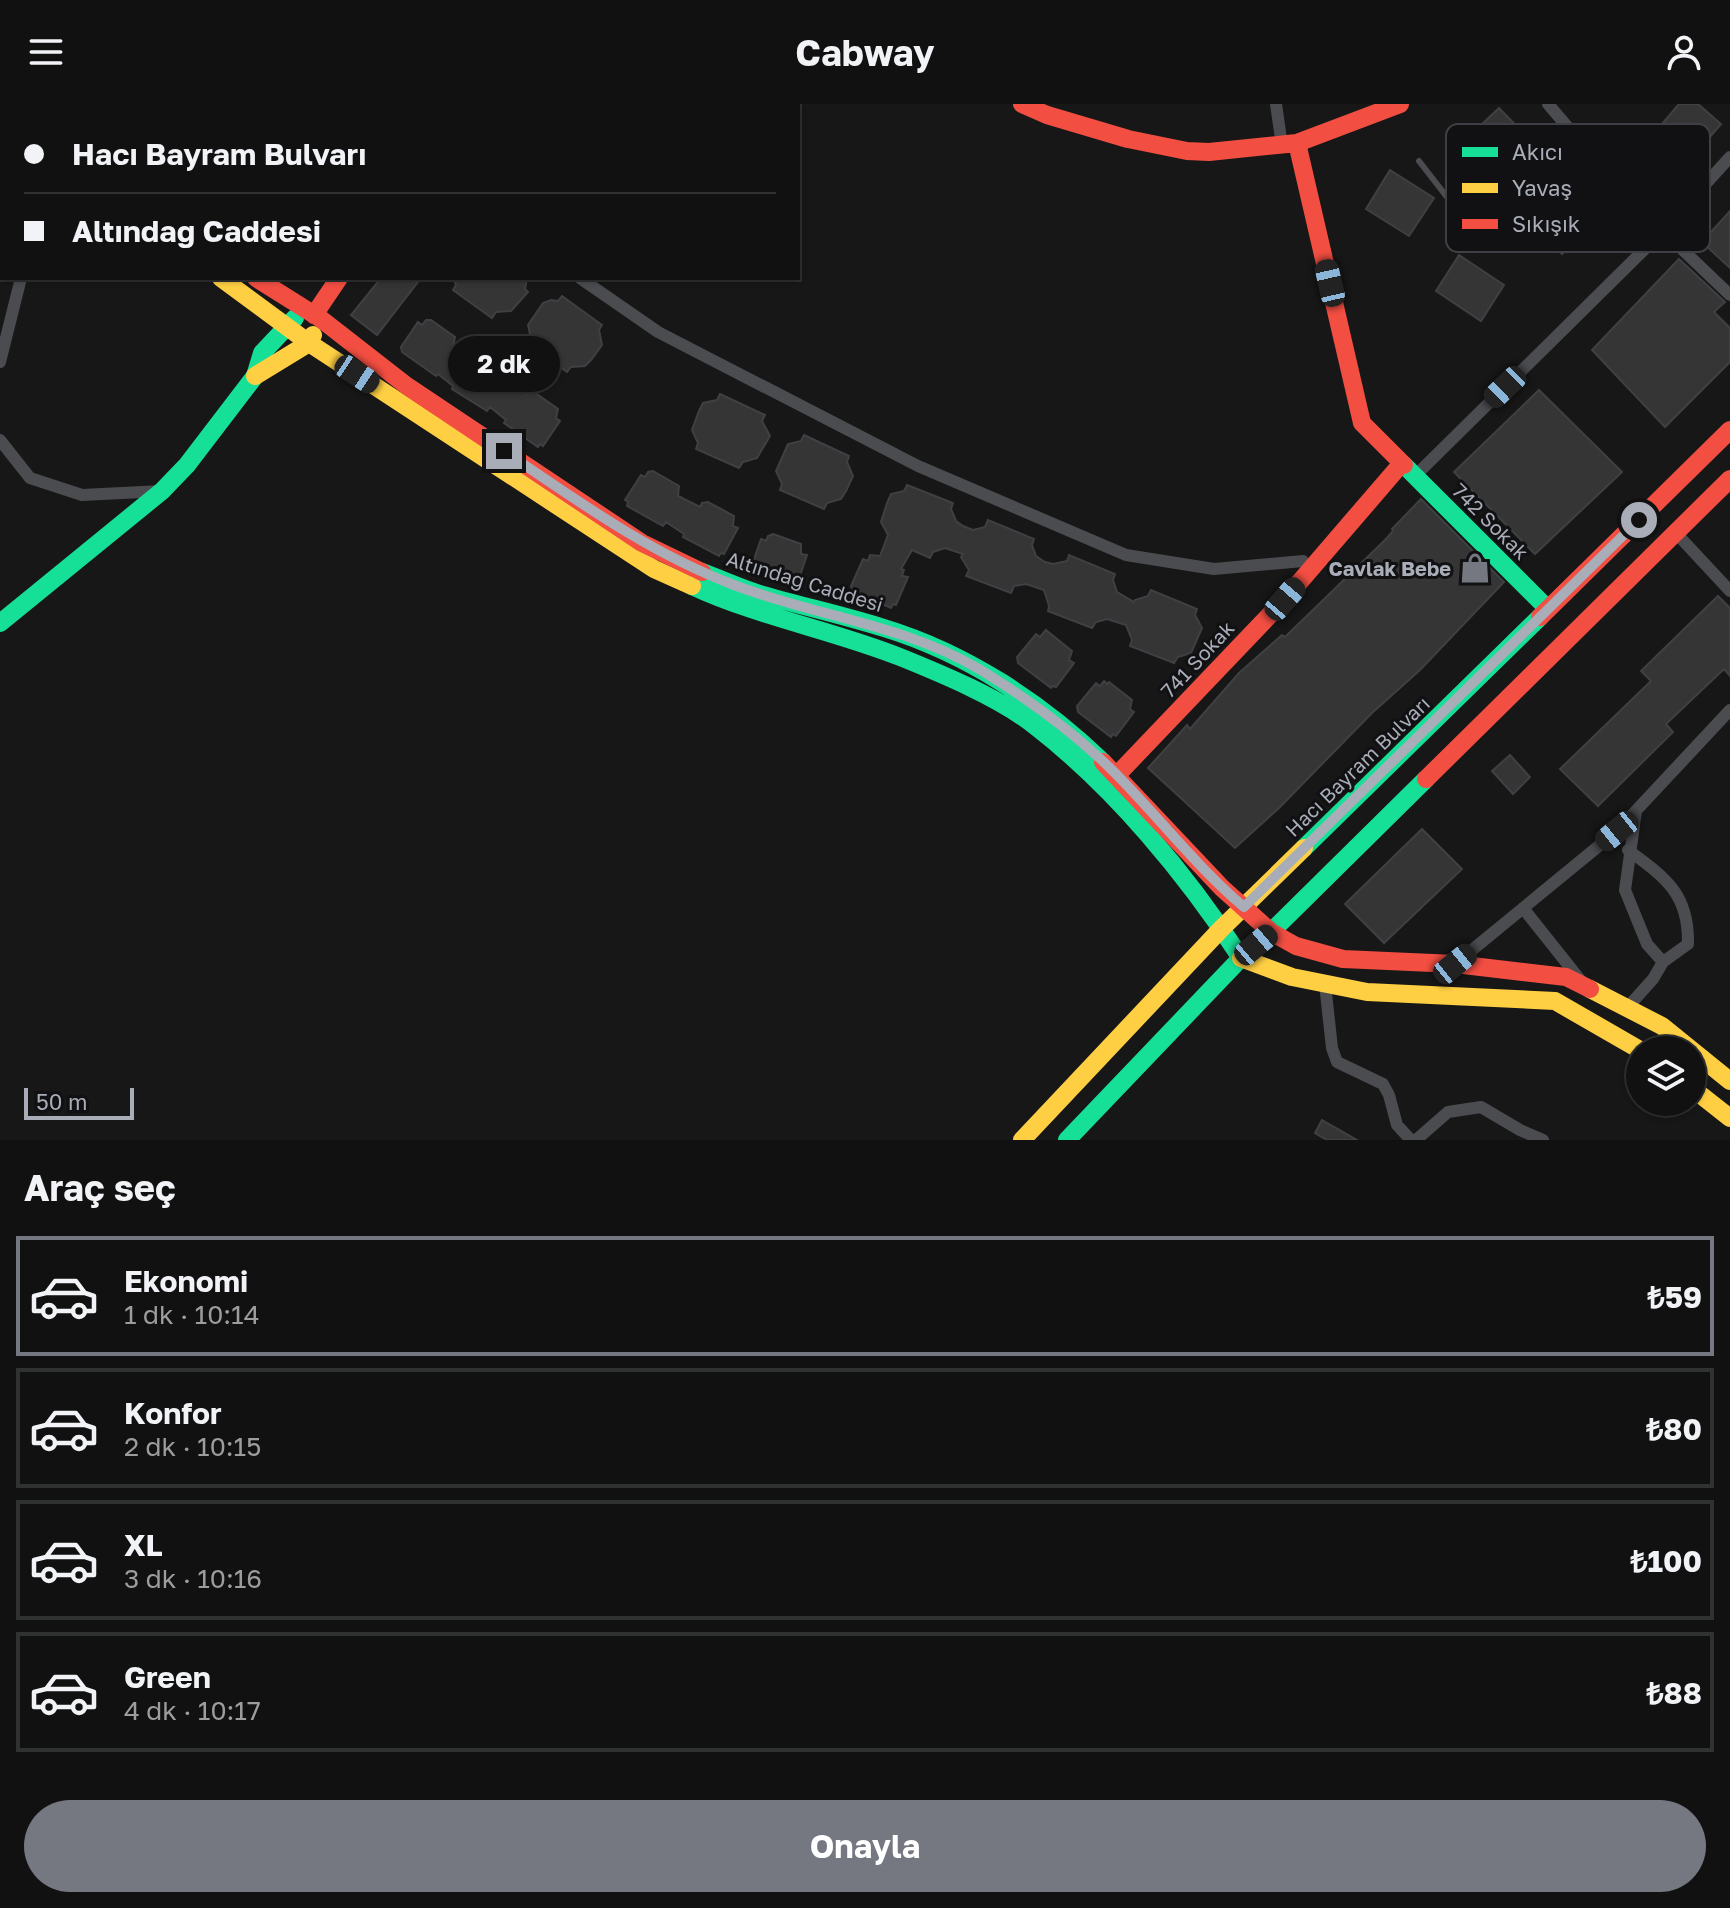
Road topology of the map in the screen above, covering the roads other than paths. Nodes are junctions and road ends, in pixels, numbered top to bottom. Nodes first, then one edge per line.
1 (1022, 104) edge
2 (1276, 104) edge
3 (1400, 104) edge
4 (1548, 104) edge
5 (1049, 110) edge
6 (1565, 124) edge
7 (1289, 144) junction
8 (1730, 157) edge
9 (1419, 161) dead end
10 (1710, 179) edge
11 (1446, 196) edge
12 (1641, 252) edge
13 (1685, 252) edge
14 (20, 280) edge
15 (224, 280) edge
16 (259, 280) edge
17 (338, 280) edge
18 (583, 280) edge
19 (1730, 295) edge
20 (313, 315) junction
21 (286, 325) junction
22 (309, 343) junction
23 (0, 362) edge
24 (255, 376) junction
25 (1730, 430) edge
26 (0, 440) edge
27 (1409, 469) junction
28 (1730, 479) edge
29 (162, 491) junction
30 (1676, 533) junction
31 (1303, 561) dead end
32 (1730, 591) edge
33 (1548, 609) junction
34 (0, 623) edge
35 (1730, 710) edge
36 (1117, 775) junction
37 (1636, 811) junction
38 (1628, 850) junction
39 (1244, 907) junction
40 (1523, 908) junction
41 (1221, 929) junction
42 (1271, 932) junction
43 (1241, 958) junction
44 (1663, 962) junction
45 (1455, 964) junction
46 (1325, 984) junction
47 (1586, 986) junction
48 (1627, 1008) junction
49 (1626, 1042) edge
50 (1730, 1081) edge
51 (1706, 1099) edge
52 (1730, 1118) edge
53 (1022, 1140) edge
54 (1067, 1140) edge
55 (1413, 1140) edge
56 (1543, 1140) edge

1 - 5 main road
2 - 7 street
3 - 7 main road
4 - 6 street
5 - 7 main road
7 - 27 main road, 742 Sokak
8 - 10 street
9 - 11 lane
12 - 27 street
13 - 19 street
14 - 23 street
15 - 21 main road
16 - 20 main road, Altındağ Caddesi
17 - 20 main road
18 - 31 street
20 - 21 main road
20 - 22 main road
20 - 36 main road, Altındağ Caddesi
21 - 22 main road
21 - 24 main road
22 - 24 main road
22 - 41 main road
24 - 29 main road
25 - 33 main road, Hacı Bayram Bulvarı
26 - 29 street
27 - 33 main road, 742 Sokak
27 - 36 main road, 741 Sokak
28 - 30 main road
29 - 34 main road
30 - 32 street
30 - 42 main road
33 - 39 main road, Hacı Bayram Bulvarı
35 - 37 street
36 - 39 main road, Altındağ Caddesi
37 - 38 street
37 - 40 street
38 - 44 street
38 - 44 street
39 - 41 main road, Hacı Bayram Bulvarı
39 - 42 main road, Altındağ Caddesi
40 - 45 street
40 - 47 street
41 - 43 main road
41 - 53 main road, Hacı Bayram Bulvarı
42 - 43 main road
42 - 45 main road, Altındağ Caddesi
43 - 46 main road
43 - 54 main road
44 - 48 street
45 - 47 main road, Altındağ Caddesi
46 - 49 main road
46 - 55 street
47 - 48 main road, Altındağ Caddesi
48 - 50 main road, Altındağ Caddesi
51 - 52 main road
55 - 56 street

